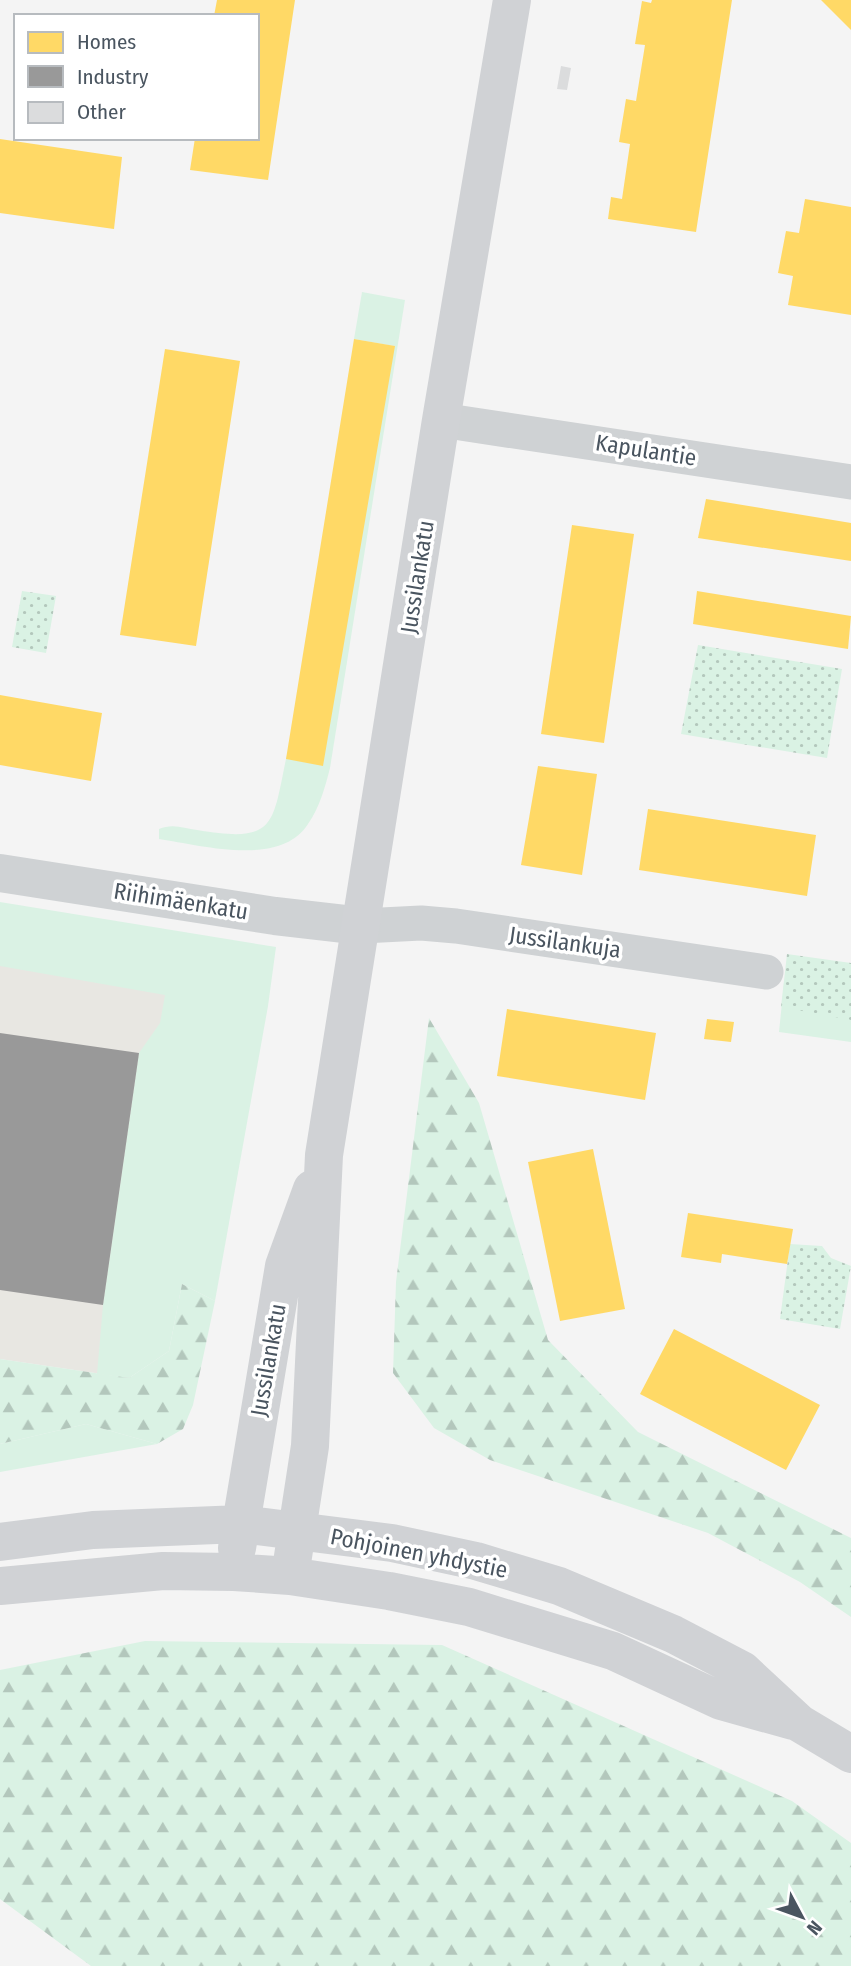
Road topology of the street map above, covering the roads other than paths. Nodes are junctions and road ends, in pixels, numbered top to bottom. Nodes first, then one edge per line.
1 (512, 0) edge
2 (441, 420) junction
3 (851, 482) edge
4 (0, 873) edge
5 (362, 926) junction
6 (766, 972) dead end
7 (324, 1155) junction
8 (241, 1524) junction
9 (296, 1530) junction
10 (0, 1542) edge
11 (234, 1572) junction
12 (290, 1576) junction
13 (0, 1586) edge
14 (799, 1723) junction
15 (851, 1754) edge

1 - 2 main road, Jussilankatu
2 - 3 street, Kapulantie
2 - 5 main road, Jussilankatu
4 - 5 street, Riihimäenkatu
5 - 6 street, Jussilankuja
5 - 7 main road, Jussilankatu
7 - 8 main road, Jussilankatu
7 - 9 main road, Jussilankatu
8 - 9 main road, Pohjoinen yhdystie
8 - 10 main road, Pohjoinen yhdystie
8 - 11 main road, Jussilankatu
9 - 12 main road, Jussilankatu
9 - 14 main road, Pohjoinen yhdystie
11 - 12 main road, Pohjoinen yhdystie
11 - 13 main road, Pohjoinen yhdystie
12 - 14 main road, Pohjoinen yhdystie
14 - 15 main road, Pohjoinen yhdystie

